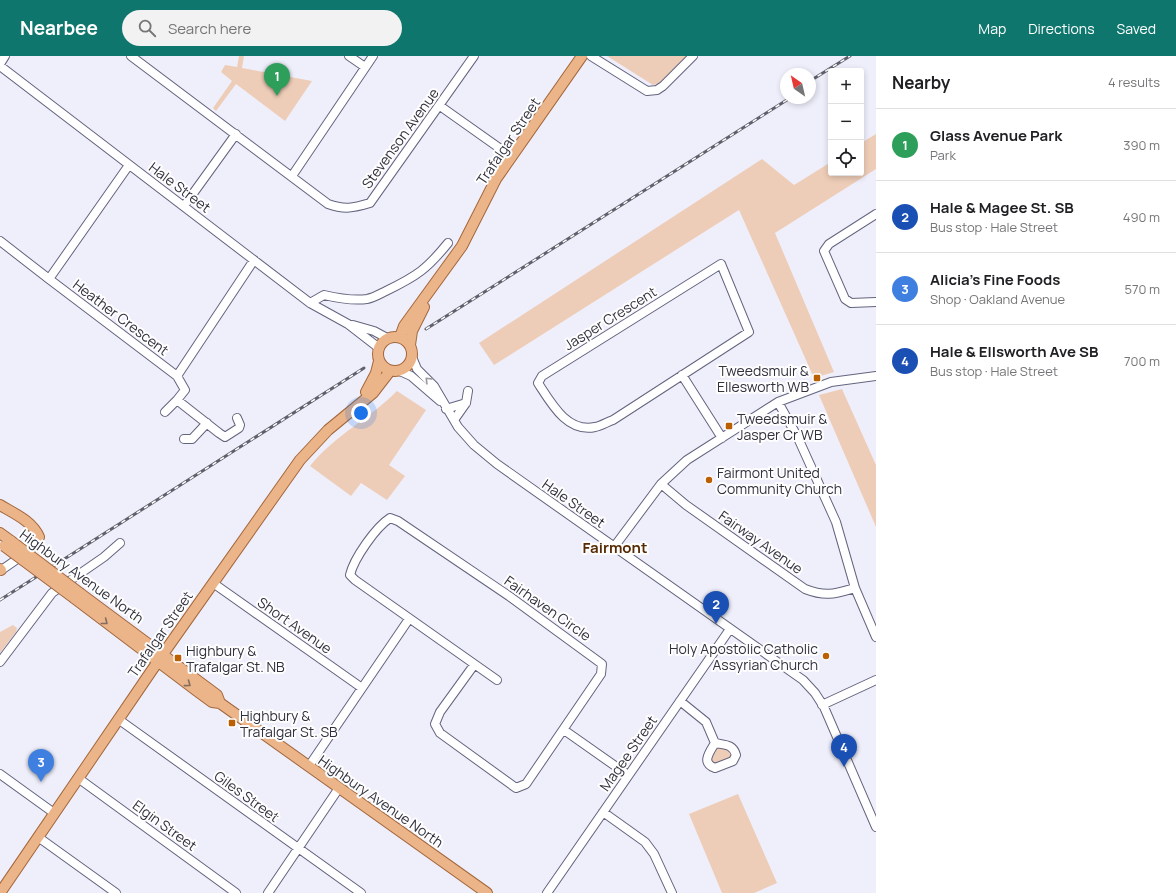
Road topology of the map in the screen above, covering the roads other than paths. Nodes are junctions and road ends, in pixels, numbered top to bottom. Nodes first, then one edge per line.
1 (5, 56) edge
2 (350, 56) edge
3 (373, 56) edge
4 (474, 56) edge
5 (582, 56) edge
6 (591, 56) edge
7 (693, 56) edge
8 (133, 57) edge
9 (0, 65) edge
10 (365, 68) junction
11 (440, 106) junction
12 (236, 134) junction
13 (512, 157) junction
14 (130, 165) junction
15 (292, 176) junction
16 (184, 206) junction
17 (876, 214) edge
18 (0, 241) edge
19 (448, 243) dead end
20 (254, 260) junction
21 (49, 279) junction
22 (435, 284) junction
23 (876, 302) edge
24 (310, 303) junction
25 (348, 324) junction
26 (400, 337) junction
27 (387, 338) junction
28 (410, 344) junction
29 (378, 348) junction
30 (412, 357) junction
31 (379, 361) junction
32 (395, 371) junction
33 (682, 375) junction
34 (177, 376) junction
35 (876, 376) edge
36 (468, 391) dead end
37 (177, 400) junction
38 (778, 402) junction
39 (466, 403) junction
40 (359, 404) junction
41 (445, 406) junction
42 (165, 412) dead end
43 (237, 418) dead end
44 (454, 420) junction
45 (207, 423) junction
46 (722, 438) junction
47 (184, 439) dead end
48 (661, 484) junction
49 (0, 505) edge
50 (0, 533) edge
51 (39, 537) joint
52 (5, 543) edge
53 (120, 543) dead end
54 (614, 547) junction
55 (0, 570) edge
56 (213, 583) junction
57 (855, 588) junction
58 (409, 619) junction
59 (730, 628) junction
60 (876, 637) edge
61 (160, 658) junction
62 (0, 662) edge
63 (474, 665) junction
64 (497, 680) dead end
65 (876, 680) edge
66 (362, 688) junction
67 (680, 702) junction
68 (822, 704) junction
69 (118, 720) junction
70 (564, 730) junction
71 (715, 743) dead end
72 (309, 766) junction
73 (0, 774) edge
74 (628, 775) junction
75 (78, 778) junction
76 (339, 788) junction
77 (603, 812) junction
78 (873, 812) edge
79 (54, 813) junction
80 (876, 827) edge
81 (38, 837) junction
82 (298, 848) junction
83 (0, 893) edge
84 (116, 893) edge
85 (236, 893) edge
86 (268, 893) edge
87 (361, 893) edge
88 (487, 893) edge
89 (546, 893) edge
90 (672, 893) edge

1 - 9 street
2 - 10 street
3 - 10 street
4 - 11 street, Stevenson Avenue
5 - 13 main road, Trafalgar Street
6 - 7 street
8 - 12 street, Stevenson Avenue
9 - 14 street, Hale Street
10 - 15 street
11 - 13 street, Stevenson Avenue
11 - 15 street, Stevenson Avenue
12 - 15 street, Stevenson Avenue
12 - 16 street
13 - 22 main road, Trafalgar Street
14 - 16 street, Hale Street
14 - 21 street
16 - 20 street, Hale Street
17 - 23 street
18 - 21 street, Heather Crescent
19 - 24 street
20 - 24 street, Hale Street
20 - 34 street
21 - 34 street, Heather Crescent
22 - 26 main road, Trafalgar Street
22 - 28 main road, Trafalgar Street
24 - 25 street, Hale Street
25 - 27 street, Hale Street
25 - 29 street, Hale Street
26 - 27 main road
26 - 28 main road
27 - 29 main road
28 - 30 main road
29 - 31 main road
30 - 32 main road
41 -> 30 street, Hale Street
31 - 32 main road
31 - 40 main road, Trafalgar Street
32 - 40 main road, Trafalgar Street
32 - 41 street, Hale Street
33 - 33 street, Jasper Crescent
33 - 46 street
34 - 37 street
35 - 38 street
36 - 39 street
37 - 42 street
37 - 45 street
38 - 46 street
38 - 57 street
39 - 41 street
39 - 44 street
40 - 56 main road, Trafalgar Street
41 - 44 street, Hale Street
43 - 45 street
44 - 54 street, Hale Street
45 - 47 street
46 - 48 street
48 - 54 street
48 - 57 street, Fairway Avenue
49 - 51 main road
50 - 52 main road, Highbury Avenue North
51 - 55 street
52 - 61 main road, Highbury Avenue North, bridge
53 - 62 street
54 - 59 street, Hale Street
56 - 61 main road, Trafalgar Street
56 - 66 street, Short Avenue
57 - 60 street
58 - 63 street, Fairhaven Circle
58 - 66 street
58 - 70 street, Fairhaven Circle
59 - 67 street, Magee Street
59 - 68 street, Hale Street
61 - 69 main road, Trafalgar Street
61 - 72 main road, Highbury Avenue North
63 - 64 street
63 - 70 street, Fairhaven Circle
65 - 68 street
66 - 72 street
67 - 71 street
67 - 74 street, Magee Street
68 - 78 street, Hale Street
69 - 75 main road, Trafalgar Street
69 - 82 street, Giles Street
70 - 74 street
72 - 76 main road, Highbury Avenue North
73 - 79 street
74 - 77 street, Magee Street
75 - 79 main road, Trafalgar Street
75 - 85 street, Elgin Street
76 - 82 street
76 - 88 main road, Highbury Avenue North
77 - 89 street, Magee Street
77 - 90 street
78 - 80 street, Hale Street
79 - 81 main road, Trafalgar Street
81 - 83 main road, Trafalgar Street
81 - 84 street
82 - 86 street
82 - 87 street, Giles Street

